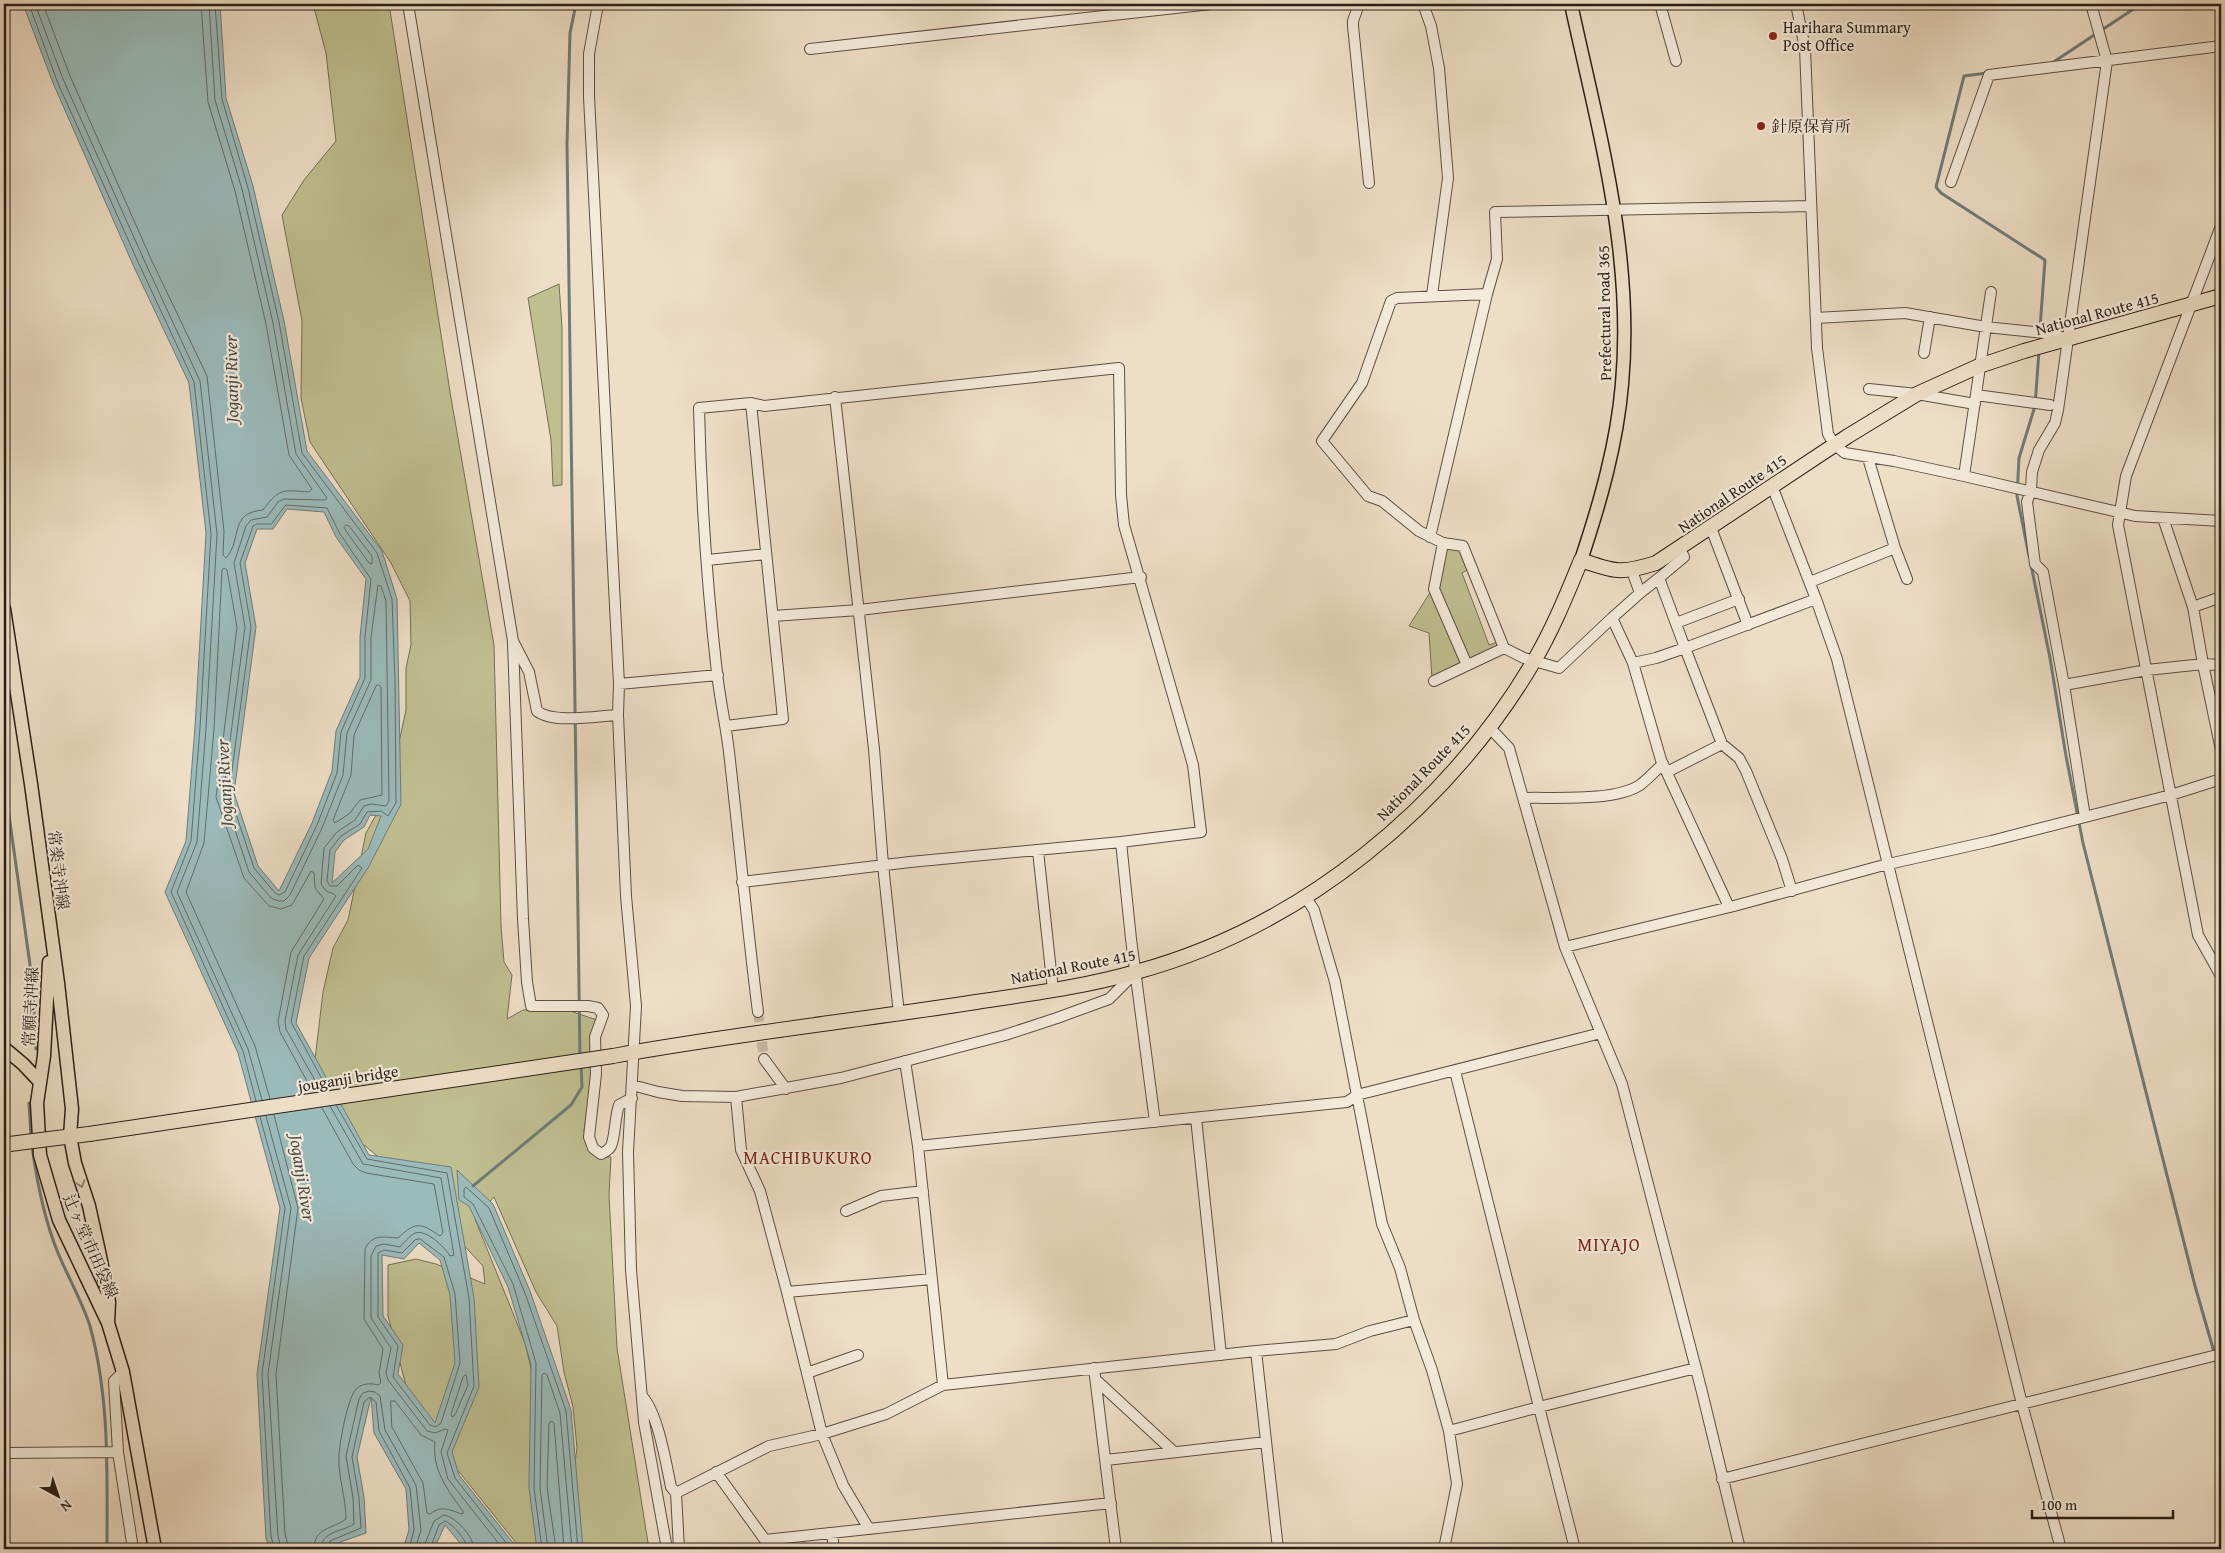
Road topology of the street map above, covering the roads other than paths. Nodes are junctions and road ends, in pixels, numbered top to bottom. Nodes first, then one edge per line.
1 (408, 4) edge
2 (598, 4) edge
3 (1210, 4) edge
4 (1359, 4) edge
5 (1423, 4) edge
6 (1571, 4) edge
7 (1660, 4) edge
8 (1796, 4) edge
9 (2091, 4) edge
10 (2221, 46) edge
11 (810, 49) dead end
12 (1676, 61) dead end
13 (2107, 61) junction
14 (1951, 182) dead end
15 (1369, 183) dead end
16 (1811, 206) junction
17 (1615, 208) junction
18 (2221, 226) edge
19 (1992, 292) dead end
20 (1487, 294) junction
21 (1432, 295) junction
22 (2221, 296) edge
23 (2191, 305) junction
24 (1930, 317) junction
25 (1816, 318) junction
26 (1986, 327) junction
27 (2068, 339) junction
28 (1924, 353) dead end
29 (1979, 366) junction
30 (1869, 389) dead end
31 (1918, 394) junction
32 (835, 397) junction
33 (1976, 400) junction
34 (751, 403) junction
35 (2050, 405) dead end
36 (1835, 445) junction
37 (1868, 458) junction
38 (1964, 476) junction
39 (1772, 486) junction
40 (2031, 490) junction
41 (2119, 512) junction
42 (2163, 518) junction
43 (2221, 520) edge
44 (1711, 528) junction
45 (1430, 537) junction
46 (1443, 543) junction
47 (1895, 548) junction
48 (1680, 549) junction
49 (766, 554) junction
50 (707, 560) junction
51 (1581, 560) junction
52 (1632, 571) junction
53 (1140, 577) junction
54 (1659, 578) junction
55 (1907, 579) dead end
56 (1810, 582) junction
57 (1640, 593) junction
58 (2221, 597) edge
59 (1739, 599) junction
60 (1816, 599) junction
61 (2193, 607) junction
62 (4, 609) edge
63 (858, 610) junction
64 (773, 616) junction
65 (1612, 618) junction
66 (1676, 623) junction
67 (1748, 625) junction
68 (513, 641) junction
69 (1504, 648) junction
70 (1685, 648) junction
71 (1535, 660) junction
72 (1633, 663) junction
73 (2203, 664) junction
74 (1467, 665) junction
75 (2221, 665) edge
76 (2147, 670) junction
77 (718, 675) junction
78 (1434, 681) dead end
79 (619, 684) junction
80 (2064, 685) junction
81 (618, 715) junction
82 (726, 726) junction
83 (1490, 728) junction
84 (1722, 744) junction
85 (2221, 750) edge
86 (1665, 768) junction
87 (2221, 779) edge
88 (2170, 795) junction
89 (1523, 798) junction
90 (2085, 817) junction
91 (1121, 842) junction
92 (1038, 851) junction
93 (1888, 864) junction
94 (883, 865) junction
95 (742, 882) junction
96 (1792, 891) junction
97 (1305, 896) junction
98 (1729, 907) junction
99 (50, 932) junction
100 (1565, 947) junction
101 (1135, 972) junction
102 (2221, 976) edge
103 (1053, 990) junction
104 (758, 1012) tunnel mouth
105 (899, 1014) junction
106 (1601, 1033) junction
107 (4, 1048) edge
108 (635, 1052) junction
109 (613, 1056) joint
110 (764, 1059) tunnel mouth
111 (906, 1061) junction
112 (1455, 1071) junction
113 (40, 1082) junction
114 (632, 1085) junction
115 (786, 1089) junction
116 (1357, 1095) junction
117 (736, 1097) junction
118 (632, 1098) junction
119 (1196, 1118) junction
120 (1155, 1122) junction
121 (70, 1136) junction
122 (7, 1144) edge
123 (918, 1146) junction
124 (923, 1192) junction
125 (846, 1211) dead end
126 (932, 1279) junction
127 (787, 1292) junction
128 (1414, 1320) junction
129 (108, 1323) junction
130 (1256, 1351) junction
131 (2221, 1354) edge
132 (858, 1355) dead end
133 (1221, 1355) junction
134 (1094, 1368) junction
135 (1696, 1368) junction
136 (123, 1372) junction
137 (807, 1373) junction
138 (1096, 1380) junction
139 (943, 1385) junction
140 (642, 1395) junction
141 (2022, 1404) junction
142 (1539, 1407) junction
143 (1449, 1431) junction
144 (822, 1434) junction
145 (1266, 1442) junction
146 (4, 1452) edge
147 (118, 1452) junction
148 (1174, 1452) junction
149 (1106, 1460) junction
150 (716, 1472) junction
151 (1722, 1479) junction
152 (676, 1493) junction
153 (1111, 1502) junction
154 (869, 1529) junction
155 (832, 1533) junction
156 (133, 1549) edge
157 (155, 1549) edge
158 (667, 1549) edge
159 (679, 1549) edge
160 (834, 1549) edge
161 (1116, 1549) edge
162 (1278, 1549) edge
163 (1444, 1549) edge
164 (1575, 1549) edge
165 (1740, 1549) edge
166 (2061, 1549) edge

1 - 68 street
2 - 79 street
3 - 11 street
4 - 15 street
5 - 21 street
6 - 17 main road, Prefectural road 365
7 - 12 street
8 - 16 street
9 - 13 street
10 - 13 street
13 - 14 street
13 - 27 street
16 - 17 street
16 - 25 street
17 - 20 street
17 - 51 main road, Prefectural road 365
18 - 23 street
19 - 26 street
20 - 21 street
20 - 45 street
21 - 45 street
22 - 23 highway, National Route 415
23 - 27 highway, National Route 415
23 - 41 street
24 - 25 street
24 - 26 street
24 - 28 street
25 - 36 street
26 - 27 street
26 - 29 street
27 - 29 highway, National Route 415
27 - 40 street
29 - 31 highway, National Route 415
29 - 33 street
30 - 31 street
31 - 33 street
31 - 36 highway, National Route 415
32 - 34 street
32 - 53 street
32 - 63 street
33 - 35 street
33 - 38 street
34 - 49 street
34 - 50 street
36 - 37 street
36 - 39 highway, National Route 415
37 - 38 street
37 - 47 street
38 - 40 street
39 - 44 highway, National Route 415
39 - 56 street
40 - 41 street
40 - 80 street
41 - 42 street
41 - 76 street
42 - 43 street
42 - 61 street
44 - 48 highway, National Route 415
44 - 59 street
45 - 46 street
46 - 69 street
46 - 74 street
47 - 55 street
47 - 56 street
48 - 52 highway, National Route 415
48 - 54 street
49 - 50 street
49 - 64 street
50 - 77 street
51 - 52 highway, National Route 415
51 - 71 highway, National Route 415
52 - 57 street
53 - 63 street
53 - 91 street
54 - 57 street
54 - 66 street
56 - 60 street
57 - 65 street
58 - 61 street
59 - 66 street
59 - 67 street
60 - 67 street
60 - 93 street
61 - 73 street
62 - 99 main road, 常楽寺沖線
63 - 64 street
63 - 94 street
64 - 82 street
65 - 71 street
65 - 72 street
66 - 70 street
67 - 70 street
68 - 81 street
68 - 118 street
69 - 71 street
69 - 74 street
70 - 72 street
70 - 84 street
71 - 83 highway, National Route 415
72 - 86 street
73 - 75 street
73 - 76 street
73 - 85 street
74 - 78 street
76 - 80 street
76 - 88 street
77 - 79 street
77 - 82 street
79 - 81 street
80 - 90 street
81 - 108 street
82 - 95 street
83 - 89 street
83 - 97 highway, National Route 415
84 - 86 street
84 - 96 street
86 - 89 street
86 - 98 street
87 - 88 street
88 - 90 street
88 - 102 street
89 - 100 street
90 - 93 street
91 - 92 street
91 - 101 street
92 - 94 street
92 - 103 street
93 - 96 street
93 - 141 street
94 - 95 street
94 - 105 street
95 - 104 street
96 - 98 street
97 - 101 highway, National Route 415
97 - 116 street
98 - 100 street
99 - 113 main road, 常願寺沖線
99 - 121 main road, 常楽寺沖線
100 - 106 street
101 - 103 highway, National Route 415
101 - 111 street
101 - 120 street
103 - 105 highway, National Route 415
105 - 108 highway, National Route 415
106 - 112 street
106 - 135 street
107 - 113 main road
108 - 109 highway, National Route 415
108 - 114 street
109 - 121 highway, jouganji bridge, bridge
110 - 115 street
111 - 115 street
111 - 123 street
112 - 116 street
112 - 142 street
113 - 129 main road, 辻ヶ堂市田袋線
114 - 117 street
114 - 118 street
115 - 117 street
116 - 119 street
116 - 128 street
117 - 127 street
118 - 140 street
119 - 120 street
119 - 133 street
120 - 123 street
121 - 122 highway, bridge
121 -> 129 main road, 辻ヶ堂市田袋線
123 - 124 street
124 - 125 street
124 - 126 street
126 - 127 street
126 - 139 street
127 - 137 street
128 - 130 street
128 - 143 street
129 - 136 main road, 辻ヶ堂市田袋線
130 - 133 street
130 - 145 street
131 - 141 street
132 - 137 street
133 - 134 street
134 - 138 street
134 - 139 street
135 - 142 street
135 - 151 street
136 - 147 street
136 - 157 main road, 辻ヶ堂市田袋線
137 - 144 street
138 - 148 street
138 - 149 street
139 - 144 street
140 - 152 street
140 - 158 street
141 - 151 street
141 - 166 street
142 - 143 street
142 - 164 street
143 - 163 street
144 - 150 street
144 - 154 street
145 - 148 street
145 - 162 street
146 - 147 street
147 - 156 street
148 - 149 street
149 - 153 street
150 - 152 street
150 - 155 street
151 - 165 street
152 - 159 street
153 - 154 street
153 - 161 street
154 - 155 street
155 - 160 street

